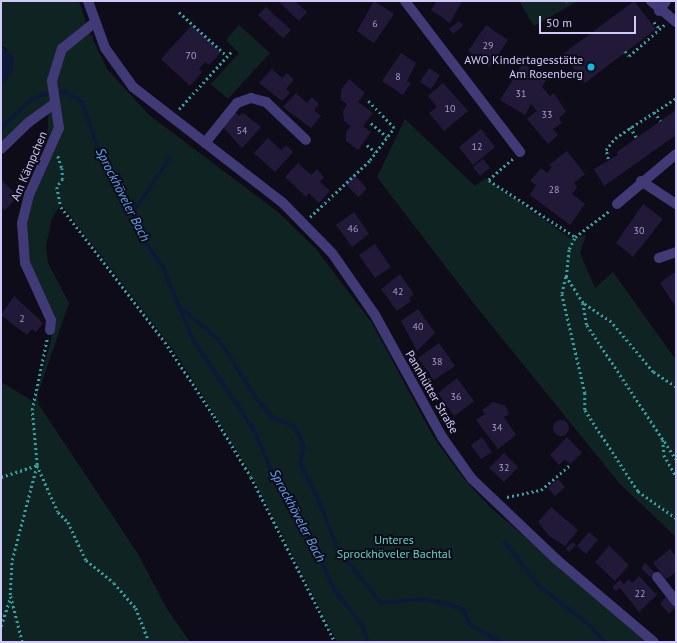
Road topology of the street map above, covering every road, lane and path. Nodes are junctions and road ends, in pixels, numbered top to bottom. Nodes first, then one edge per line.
1 (88, 1) edge
2 (405, 1) edge
3 (651, 1) edge
4 (666, 1) edge
5 (659, 11) junction
6 (179, 12) dead end
7 (673, 20) edge
8 (94, 23) junction
9 (232, 51) dead end
10 (625, 51) dead end
11 (227, 56) junction
12 (676, 98) edge
13 (366, 100) dead end
14 (55, 103) junction
15 (654, 112) junction
16 (171, 119) junction
17 (661, 121) dead end
18 (371, 123) dead end
19 (630, 127) junction
20 (387, 137) junction
21 (636, 138) dead end
22 (306, 140) dead end
23 (205, 143) junction
24 (367, 145) dead end
25 (1, 149) edge
26 (376, 152) junction
27 (520, 152) dead end
28 (676, 154) edge
29 (53, 158) dead end
30 (608, 159) dead end
31 (507, 164) dead end
32 (641, 181) junction
33 (617, 204) joint
34 (676, 204) edge
35 (305, 223) junction
36 (575, 237) junction
37 (676, 252) edge
38 (659, 258) dead end
39 (566, 278) junction
40 (583, 303) junction
41 (50, 330) joint
42 (676, 387) edge
43 (663, 440) junction
44 (676, 459) edge
45 (37, 465) junction
46 (569, 466) dead end
47 (676, 476) edge
48 (1, 477) edge
49 (497, 503) junction
50 (676, 518) edge
51 (657, 577) dead end
52 (10, 595) junction
53 (676, 601) edge
54 (1, 626) edge
55 (22, 642) edge
56 (149, 642) edge
57 (335, 642) edge
58 (654, 642) edge

1 - 8 street, Pannhütter Straße
2 - 27 street
3 - 5 street
4 - 5 street
5 - 7 street
6 - 11 path
7 - 10 path
8 - 14 street, Am Kämpchen
8 - 16 street, Pannhütter Straße
9 - 11 path
11 - 16 path
12 - 15 path
13 - 20 path
14 - 25 street, Am Kämpchen
14 - 41 street, Am Kämpchen
15 - 17 path
15 - 19 path
16 - 23 street, Pannhütter Straße
18 - 20 path
19 - 21 path
19 - 30 path
20 - 26 path
22 - 23 street
23 - 35 street, Pannhütter Straße
24 - 26 path
26 - 35 path
28 - 32 street
29 - 57 path
31 - 36 path
32 - 33 street
32 - 34 street
33 - 36 path
35 - 49 street, Pannhütter Straße
36 - 39 path
37 - 38 street
39 - 40 path
39 - 50 path
40 - 42 path
40 - 43 path
41 - 45 path
43 - 44 path
43 - 47 path
45 - 48 path
45 - 52 path
45 - 56 path
46 - 49 path
49 - 58 street, Pannhütter Straße
51 - 53 street
52 - 54 path
52 - 55 path

